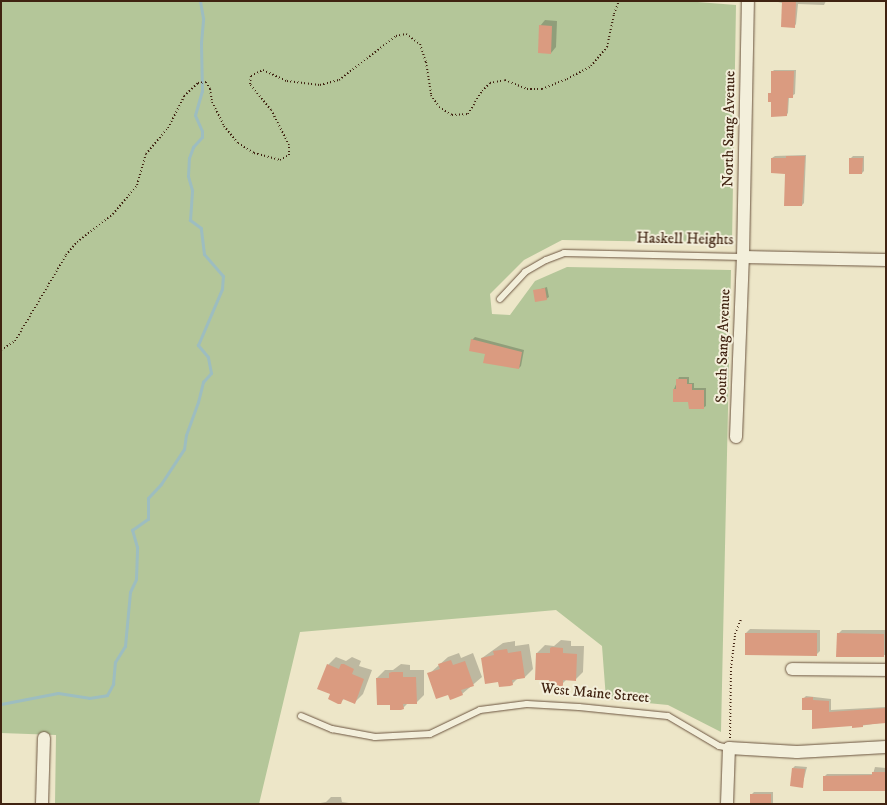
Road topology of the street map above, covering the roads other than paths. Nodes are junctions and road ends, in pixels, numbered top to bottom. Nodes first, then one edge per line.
1 (748, 1) edge
2 (743, 257) junction
3 (886, 260) edge
4 (500, 299) dead end
5 (736, 437) dead end
6 (792, 669) dead end
7 (886, 670) edge
8 (301, 716) dead end
9 (44, 738) dead end
10 (886, 747) edge
11 (729, 748) junction
12 (42, 804) edge
13 (727, 804) edge

1 - 2 street, North Sang Avenue
2 - 3 street, Haskell Heights
2 - 4 lane, Haskell Heights
2 - 5 street, South Sang Avenue
6 - 7 street
8 - 11 lane, West Maine Street
9 - 12 street
10 - 11 street, West Maine Street
11 - 13 street

